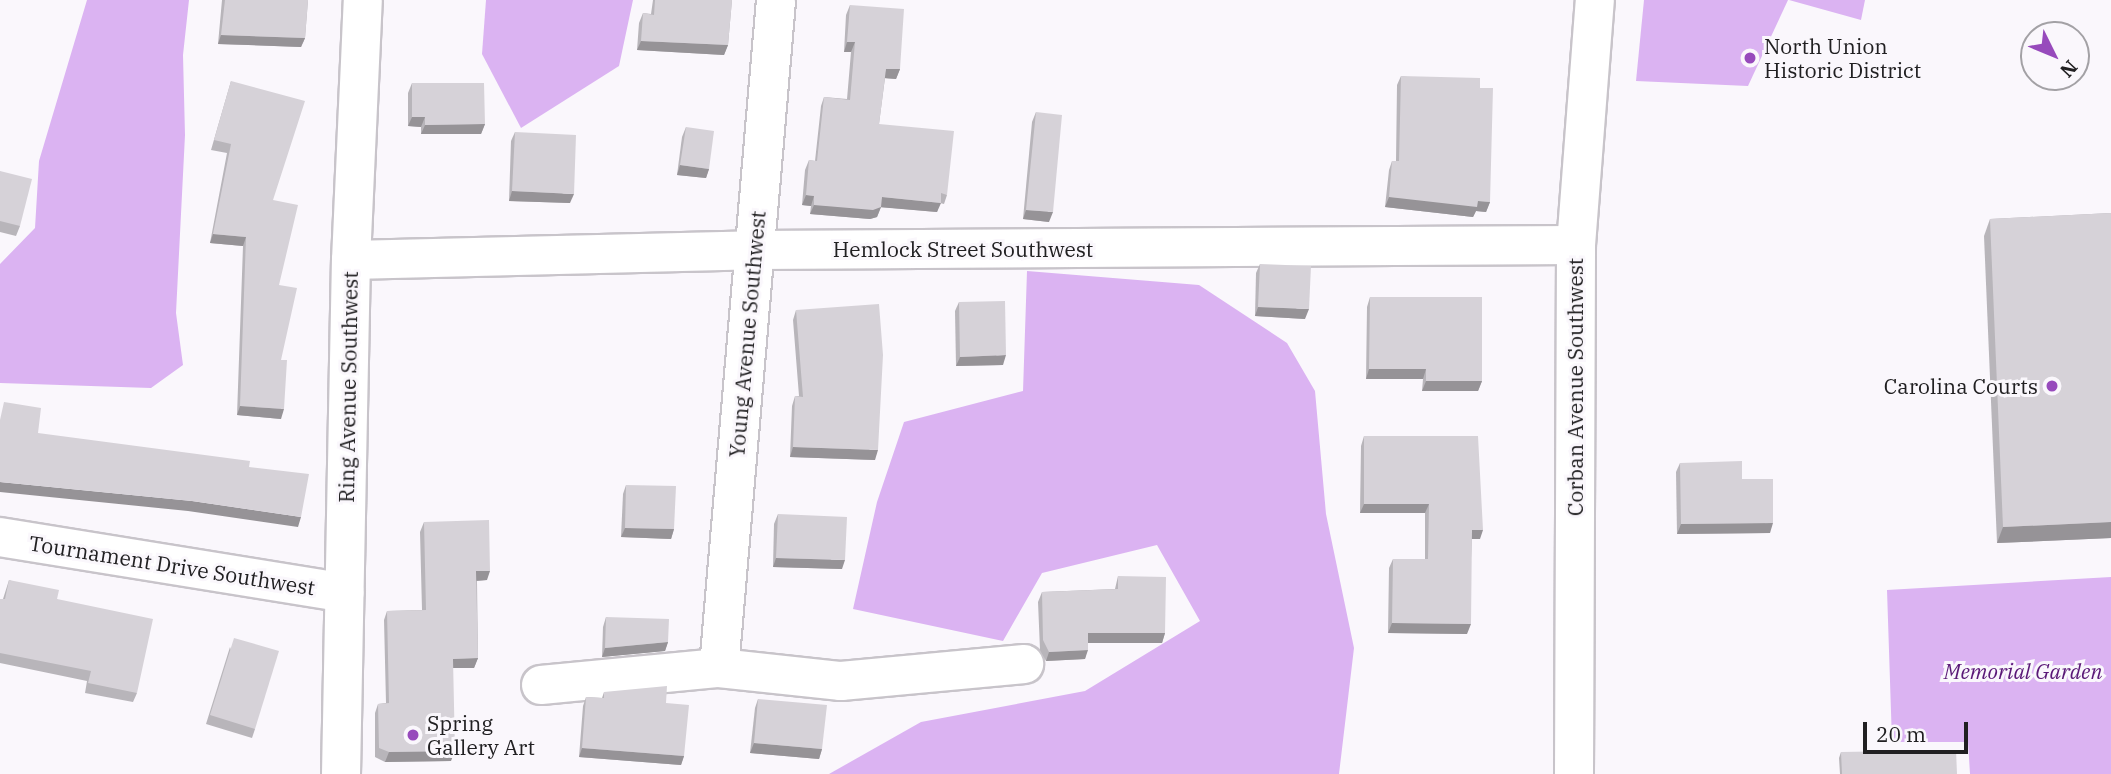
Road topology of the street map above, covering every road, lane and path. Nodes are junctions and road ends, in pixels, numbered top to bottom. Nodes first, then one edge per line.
1 (363, 0) edge
2 (776, 0) edge
3 (1595, 0) edge
4 (1576, 245) junction
5 (754, 250) junction
6 (351, 260) junction
7 (0, 537) edge
8 (344, 593) junction
9 (1024, 664) dead end
10 (719, 668) junction
11 (541, 685) dead end
12 (341, 774) edge
13 (1574, 774) edge

1 - 6 street, Ring Avenue Southwest
2 - 5 street, Young Avenue Southwest
3 - 4 street, Corban Avenue Southwest
4 - 5 street, Hemlock Street Southwest
4 - 13 street, Corban Avenue Southwest
5 - 6 street, Hemlock Street Southwest
5 - 10 street, Young Avenue Southwest
6 - 8 street, Ring Avenue Southwest
7 - 8 street, Tournament Drive Southwest
8 - 12 street, Ring Avenue Southwest
9 - 10 street
10 - 11 street

